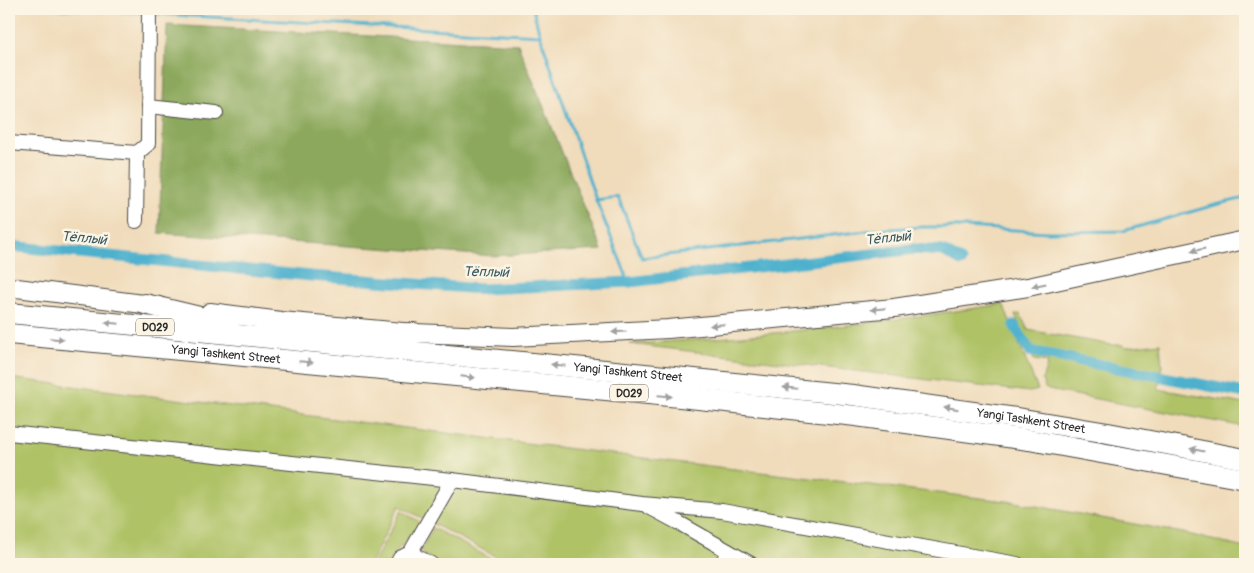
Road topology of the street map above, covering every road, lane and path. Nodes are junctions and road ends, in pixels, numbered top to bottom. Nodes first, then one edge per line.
1 (148, 16) edge
2 (148, 106) junction
3 (216, 113) dead end
4 (9, 143) edge
5 (137, 153) junction
6 (136, 220) dead end
7 (1245, 240) edge
8 (9, 287) edge
9 (145, 304) junction
10 (9, 313) edge
11 (414, 333) junction
12 (9, 334) edge
13 (300, 341) junction
14 (9, 433) edge
15 (1245, 459) edge
16 (1245, 479) edge
17 (452, 480) junction
18 (642, 504) junction
19 (728, 551) junction
20 (410, 553) junction
21 (397, 564) edge
22 (431, 564) edge
23 (722, 564) edge
24 (751, 564) edge
25 (1017, 564) edge

1 - 2 street
2 - 3 street
2 - 5 street
4 - 5 street
5 - 6 street
7 -> 11 main road
8 - 9 main road
9 - 11 main road
9 - 13 highway
13 -> 10 highway, Yangi Tashkent Street / D029
11 - 13 highway
12 -> 16 highway, Yangi Tashkent Street / D029
15 -> 13 highway, Yangi Tashkent Street / D029
14 - 17 street
17 - 18 street
17 - 20 street
18 - 19 street
18 - 25 street
19 - 23 street
19 - 24 street
20 - 21 street
20 - 22 street

